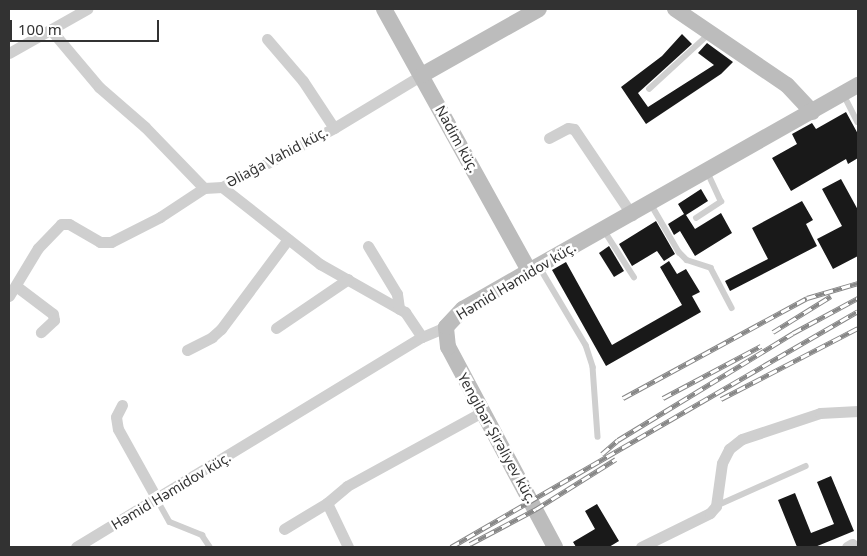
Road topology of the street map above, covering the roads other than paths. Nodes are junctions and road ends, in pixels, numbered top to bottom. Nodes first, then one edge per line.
1 (88, 9) edge
2 (384, 9) edge
3 (539, 9) edge
4 (675, 9) edge
5 (51, 30) junction
6 (710, 33) junction
7 (267, 39) dead end
8 (9, 53) edge
9 (422, 75) junction
10 (858, 85) edge
11 (649, 89) dead end
12 (843, 94) junction
13 (812, 112) junction
14 (858, 122) edge
15 (334, 128) junction
16 (549, 138) dead end
17 (707, 172) junction
18 (222, 187) junction
19 (204, 188) junction
20 (651, 204) junction
21 (632, 215) junction
22 (696, 218) dead end
23 (604, 230) junction
24 (288, 239) junction
25 (368, 246) dead end
26 (534, 268) junction
27 (634, 278) dead end
28 (348, 279) junction
29 (12, 291) edge
30 (732, 308) dead end
31 (399, 309) junction
32 (446, 327) junction
33 (276, 328) dead end
34 (41, 332) dead end
35 (422, 337) junction
36 (188, 350) dead end
37 (122, 405) dead end
38 (858, 411) edge
39 (482, 412) junction
40 (598, 437) dead end
41 (806, 466) dead end
42 (157, 499) junction
43 (326, 503) junction
44 (716, 506) junction
45 (284, 528) dead end
46 (76, 547) edge
47 (210, 547) edge
48 (348, 547) edge
49 (555, 547) edge
50 (641, 547) edge

1 - 5 street
2 - 9 street, Nadim küç.
3 - 9 street, Əliağa Vahid küç.
4 - 6 street
5 - 8 street
5 - 19 street
6 - 11 lane
6 - 13 street
7 - 15 street
9 - 15 street, Əliağa Vahid küç.
9 - 26 street, Nadim küç.
10 - 12 street, Həmid Həmidov küç.
12 - 13 street, Həmid Həmidov küç.
12 - 14 lane
13 - 17 street, Həmid Həmidov küç.
15 - 18 street, Əliağa Vahid küç.
16 - 21 street
17 - 20 street, Həmid Həmidov küç.
17 - 22 lane
18 - 19 street, Əliağa Vahid küç.
18 - 24 street
19 - 29 street
20 - 21 street, Həmid Həmidov küç.
20 - 30 lane
21 - 23 street, Həmid Həmidov küç.
23 - 26 street, Həmid Həmidov küç.
23 - 27 lane
24 - 28 street
24 - 36 street
25 - 31 street
26 - 32 street, Həmid Həmidov küç.
26 - 40 lane
28 - 31 street
28 - 33 street
29 - 34 street
31 - 35 street
32 - 35 street, Həmid Həmidov küç.
32 - 39 street, Yengibar Şirəliyev küç.
35 - 42 street, Həmid Həmidov küç.
37 - 42 street
38 - 44 street
39 - 43 street
39 - 49 street, Yengibar Şirəliyev küç.
41 - 44 lane
42 - 46 street, Həmid Həmidov küç.
42 - 47 lane
43 - 45 street
43 - 48 street
44 - 50 street

